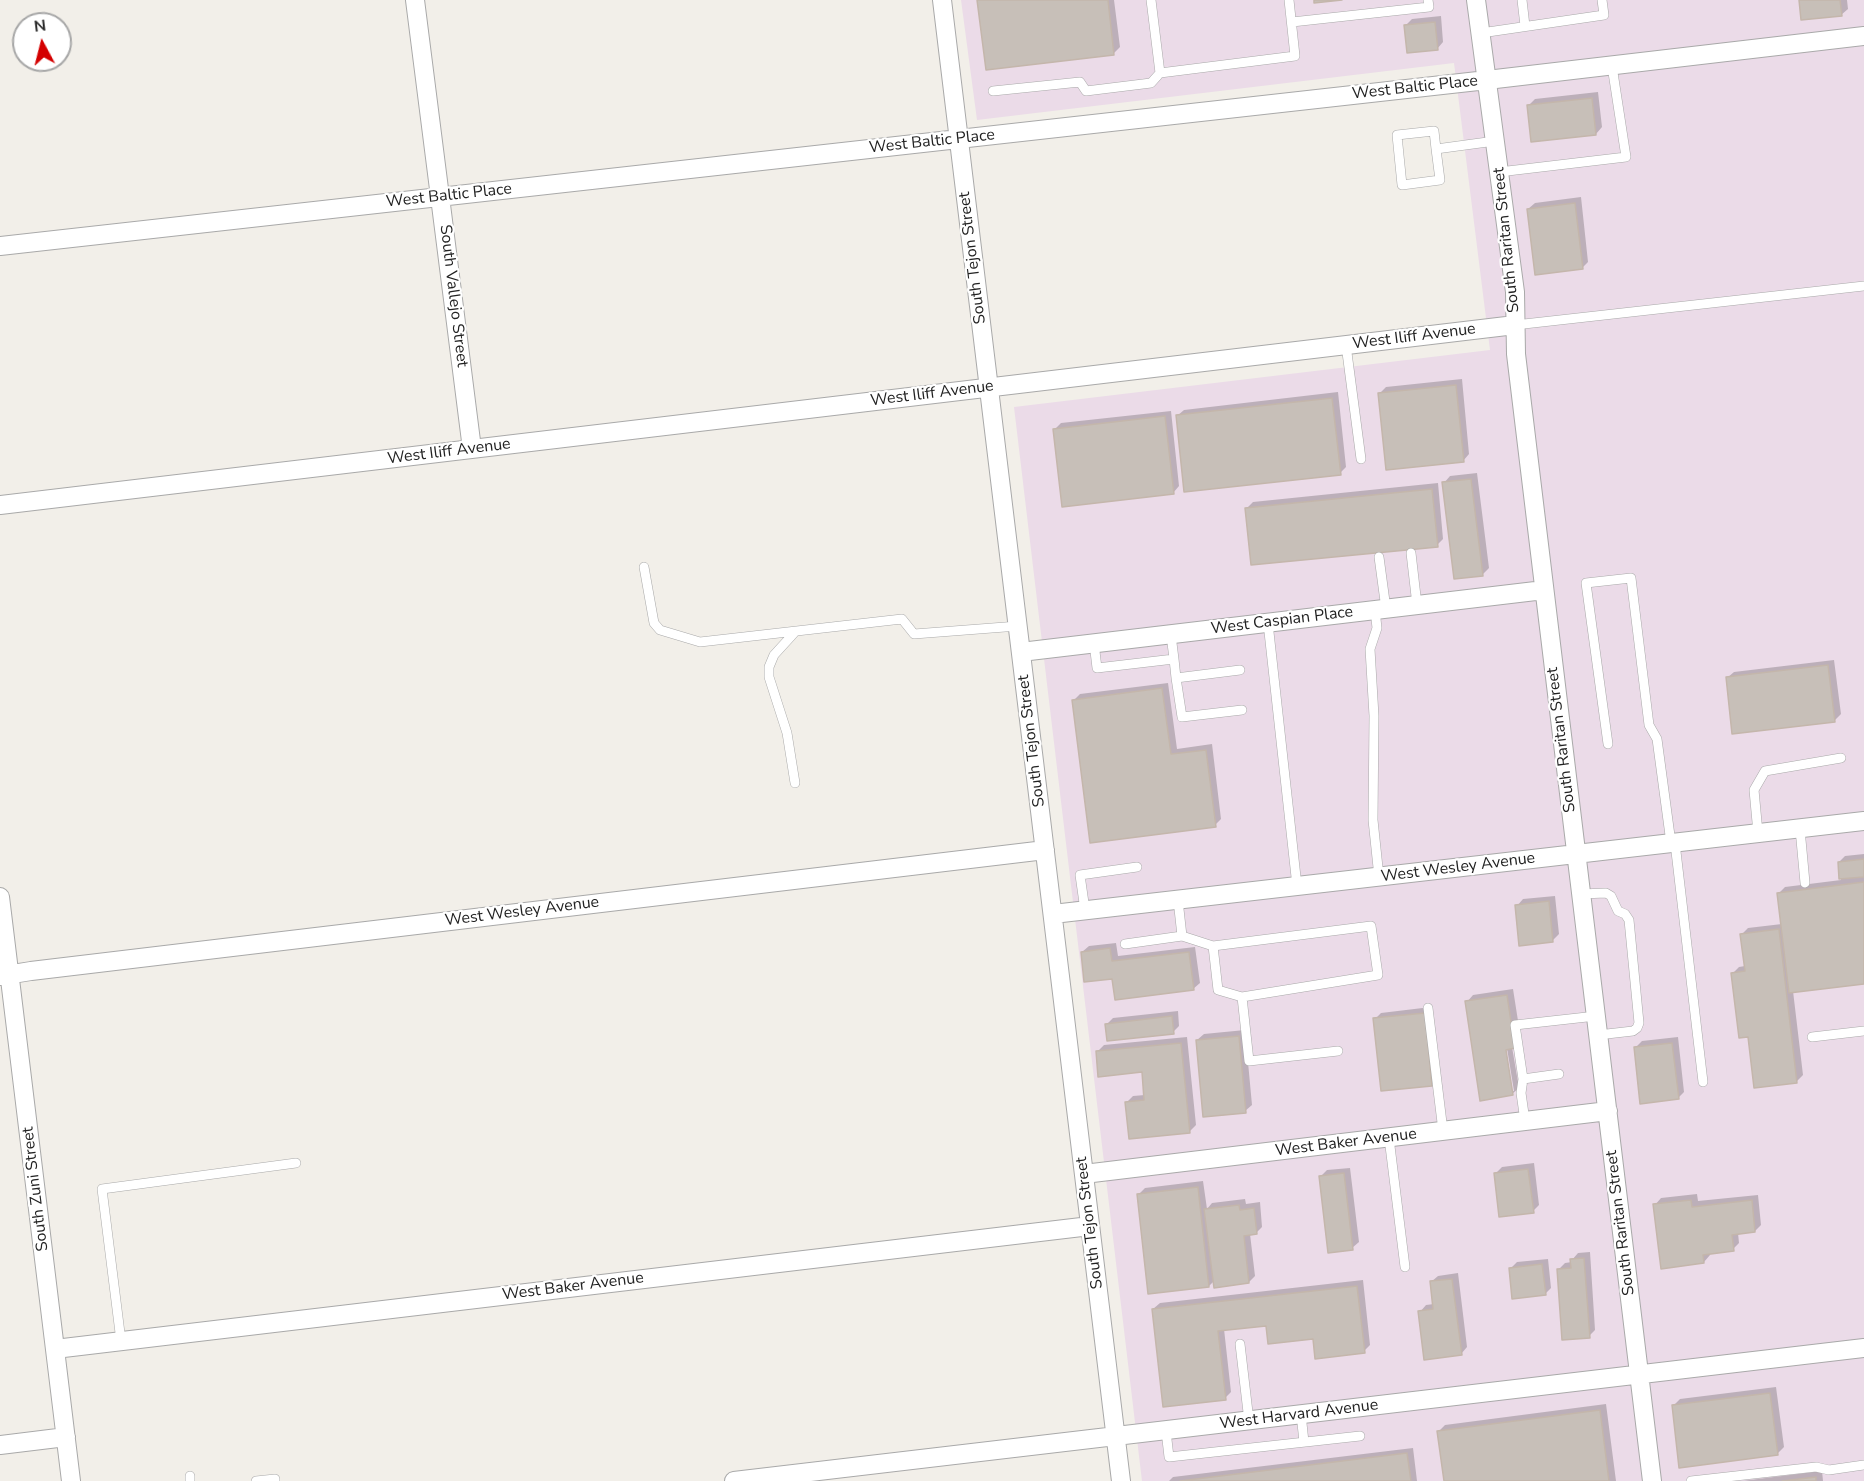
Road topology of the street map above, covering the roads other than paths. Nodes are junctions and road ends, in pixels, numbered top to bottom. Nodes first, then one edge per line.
1 (415, 0) edge
2 (942, 0) edge
3 (1151, 0) edge
4 (1289, 0) edge
5 (1428, 0) edge
6 (1476, 0) edge
7 (1522, 0) edge
8 (1602, 0) edge
9 (1292, 22) junction
10 (1525, 26) junction
11 (1480, 33) junction
12 (1864, 36) edge
13 (1612, 66) junction
14 (1160, 73) junction
15 (1487, 80) junction
16 (993, 91) dead end
17 (959, 139) junction
18 (1495, 141) junction
19 (1436, 148) junction
20 (1499, 172) junction
21 (440, 197) junction
22 (0, 246) edge
23 (1864, 286) edge
24 (1515, 325) junction
25 (1346, 345) junction
26 (989, 388) junction
27 (472, 449) junction
28 (1361, 459) dead end
29 (0, 505) edge
30 (1411, 553) dead end
31 (1379, 557) dead end
32 (644, 567) dead end
33 (1544, 590) junction
34 (1417, 605) junction
35 (1381, 609) junction
36 (1268, 623) junction
37 (1018, 626) junction
38 (795, 632) junction
39 (1171, 635) junction
40 (1094, 644) junction
41 (1021, 652) junction
42 (1174, 659) junction
43 (1240, 670) dead end
44 (1176, 678) junction
45 (1242, 710) dead end
46 (1608, 744) dead end
47 (1841, 758) dead end
48 (795, 783) dead end
49 (1864, 821) edge
50 (1800, 829) junction
51 (1758, 833) junction
52 (1673, 843) junction
53 (1045, 850) junction
54 (1576, 854) junction
55 (1137, 867) dead end
56 (1379, 877) junction
57 (1806, 883) dead end
58 (1297, 886) junction
59 (1581, 894) junction
60 (0, 897) edge
61 (1178, 900) junction
62 (1085, 910) junction
63 (1053, 914) junction
64 (1182, 936) junction
65 (1125, 944) dead end
66 (1213, 946) junction
67 (5, 976) edge
68 (1242, 998) junction
69 (1428, 1008) dead end
70 (1596, 1016) junction
71 (1864, 1031) edge
72 (1598, 1035) junction
73 (1812, 1037) dead end
74 (1338, 1051) dead end
75 (1559, 1074) dead end
76 (1523, 1078) junction
77 (1703, 1082) dead end
78 (1608, 1111) junction
79 (1525, 1121) junction
80 (1443, 1131) junction
81 (1389, 1138) junction
82 (296, 1163) dead end
83 (1084, 1174) junction
84 (1090, 1226) junction
85 (1406, 1268) dead end
86 (121, 1341) junction
87 (1240, 1344) dead end
88 (1864, 1348) edge
89 (55, 1349) junction
90 (1639, 1374) junction
91 (1300, 1414) junction
92 (1249, 1421) junction
93 (1166, 1431) junction
94 (1360, 1436) dead end
95 (66, 1437) junction
96 (1116, 1437) junction
97 (1304, 1442) junction
98 (0, 1445) edge
99 (1864, 1465) edge
100 (71, 1481) edge
101 (256, 1481) edge
102 (275, 1481) edge
103 (734, 1481) edge
104 (1121, 1481) edge
105 (1652, 1481) edge
106 (1691, 1481) edge

1 - 21 street, South Vallejo Street
2 - 17 street, South Tejon Street
3 - 14 lane
4 - 9 lane
5 - 9 lane
6 - 11 street, South Raritan Street
7 - 10 lane
8 - 10 lane
9 - 14 lane
10 - 11 lane
11 - 15 street, South Raritan Street
12 - 13 street, West Baltic Place
13 - 15 street, West Baltic Place
13 - 20 lane
14 - 16 lane
15 - 17 street, West Baltic Place
15 - 18 street, South Raritan Street
17 - 21 street, West Baltic Place
17 - 26 street, South Tejon Street
18 - 19 lane
18 - 20 street, South Raritan Street
19 - 19 lane
20 - 24 street, South Raritan Street
21 - 22 street, West Baltic Place
21 - 27 street, South Vallejo Street
23 - 24 lane, West Iliff Avenue
24 - 25 street, West Iliff Avenue
24 - 33 street, South Raritan Street
25 - 26 street, West Iliff Avenue
25 - 28 lane
26 - 27 street, West Iliff Avenue
26 - 37 street, South Tejon Street
27 - 29 street, West Iliff Avenue
30 - 34 lane
31 - 35 lane
32 - 38 lane
33 - 34 street, West Caspian Place
33 - 54 street, South Raritan Street
34 - 35 street, West Caspian Place
35 - 36 street, West Caspian Place
35 - 56 lane
36 - 39 street, West Caspian Place
36 - 58 lane
37 - 38 lane
37 - 41 street, South Tejon Street
38 - 48 lane
39 - 40 street, West Caspian Place
39 - 42 lane
40 - 41 street, West Caspian Place
40 - 42 lane
41 - 53 street, South Tejon Street
42 - 44 lane
43 - 44 lane
44 - 45 lane
46 - 52 lane
47 - 51 lane
49 - 50 street, West Wesley Avenue
50 - 51 street, West Wesley Avenue
50 - 57 lane
51 - 52 street, West Wesley Avenue
52 - 54 street, West Wesley Avenue
52 - 77 lane
53 - 63 street, South Tejon Street
53 - 67 street, West Wesley Avenue
54 - 56 street, West Wesley Avenue
54 - 59 street, South Raritan Street
55 - 62 lane
56 - 58 street, West Wesley Avenue
58 - 61 street, West Wesley Avenue
59 - 70 street, South Raritan Street
59 - 72 lane
60 - 67 street, South Zuni Street
61 - 62 street, West Wesley Avenue
61 - 64 lane
62 - 63 street, West Wesley Avenue
63 - 83 street, South Tejon Street
64 - 65 lane
64 - 66 lane
66 - 68 lane
66 - 68 lane
67 - 89 street, South Zuni Street
68 - 74 lane
69 - 80 lane
70 - 72 street, South Raritan Street
70 - 76 lane
71 - 73 lane
72 - 78 street, South Raritan Street
75 - 76 lane
76 - 79 lane
78 - 79 street, West Baker Avenue
78 - 90 street, South Raritan Street
79 - 80 street, West Baker Avenue
80 - 81 street, West Baker Avenue
81 - 83 street, West Baker Avenue
81 - 85 lane
82 - 86 lane
83 - 84 street, South Tejon Street
84 - 86 street, West Baker Avenue
84 - 96 street, South Tejon Street
86 - 89 street, West Baker Avenue
87 - 92 lane
88 - 90 street, West Harvard Avenue
89 - 95 street, South Zuni Street
90 - 91 street, West Harvard Avenue
90 - 105 street, South Raritan Street
91 - 92 street, West Harvard Avenue
91 - 97 lane
92 - 93 street, West Harvard Avenue
93 - 96 street, West Harvard Avenue
93 - 97 lane
94 - 97 lane
95 - 98 street
95 - 100 street, South Zuni Street
96 - 103 street, West Harvard Avenue
96 - 104 street, South Tejon Street
99 - 106 lane
101 - 102 lane

